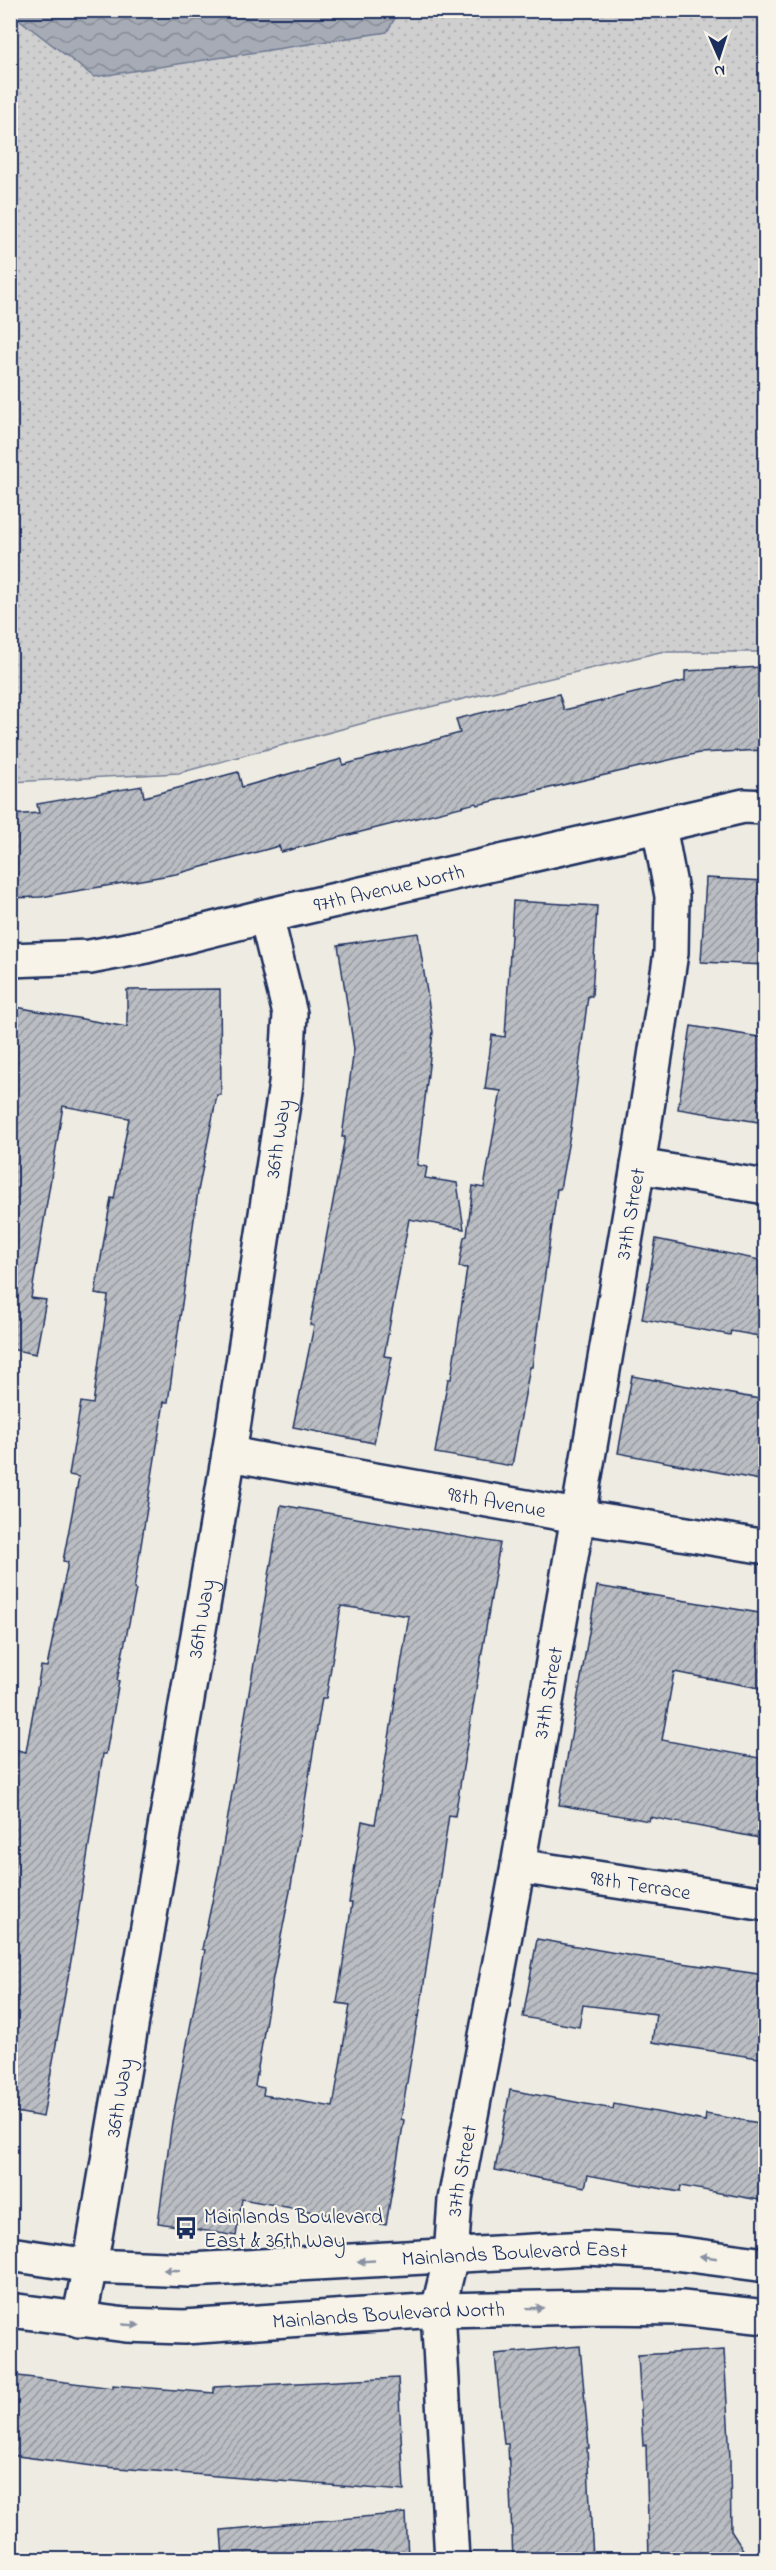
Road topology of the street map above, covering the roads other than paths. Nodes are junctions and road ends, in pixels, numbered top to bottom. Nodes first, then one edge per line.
1 (765, 807) edge
2 (659, 826) junction
3 (266, 916) junction
4 (10, 960) edge
5 (638, 1166) junction
6 (765, 1187) edge
7 (229, 1454) junction
8 (577, 1516) junction
9 (765, 1546) edge
10 (518, 1866) junction
11 (765, 1904) edge
12 (10, 2254) edge
13 (451, 2257) junction
14 (765, 2265) edge
15 (90, 2266) junction
16 (10, 2310) edge
17 (438, 2310) junction
18 (765, 2317) edge
19 (79, 2320) junction
20 (452, 2559) edge

1 - 2 street, 97th Avenue North
2 - 3 street, 97th Avenue North
2 - 5 street, 37th Street
3 - 4 street, 97th Avenue North
3 - 7 street, 36th Way
5 - 6 street
5 - 8 street, 37th Street
7 - 8 street, 98th Avenue
7 - 15 street, 36th Way
8 - 9 street, 98th Avenue
8 - 10 street, 37th Street
10 - 11 street, 98th Terrace
10 - 13 street, 37th Street
12 - 15 street, Mainlands Boulevard East
14 -> 13 street, Mainlands Boulevard East
13 -> 15 street, Mainlands Boulevard East
13 - 17 street, 37th Street
15 - 19 street, 36th Way
16 - 19 street, Mainlands Boulevard North
17 -> 18 street, Mainlands Boulevard North
19 -> 17 street, Mainlands Boulevard North
17 - 20 street, 37th Street

